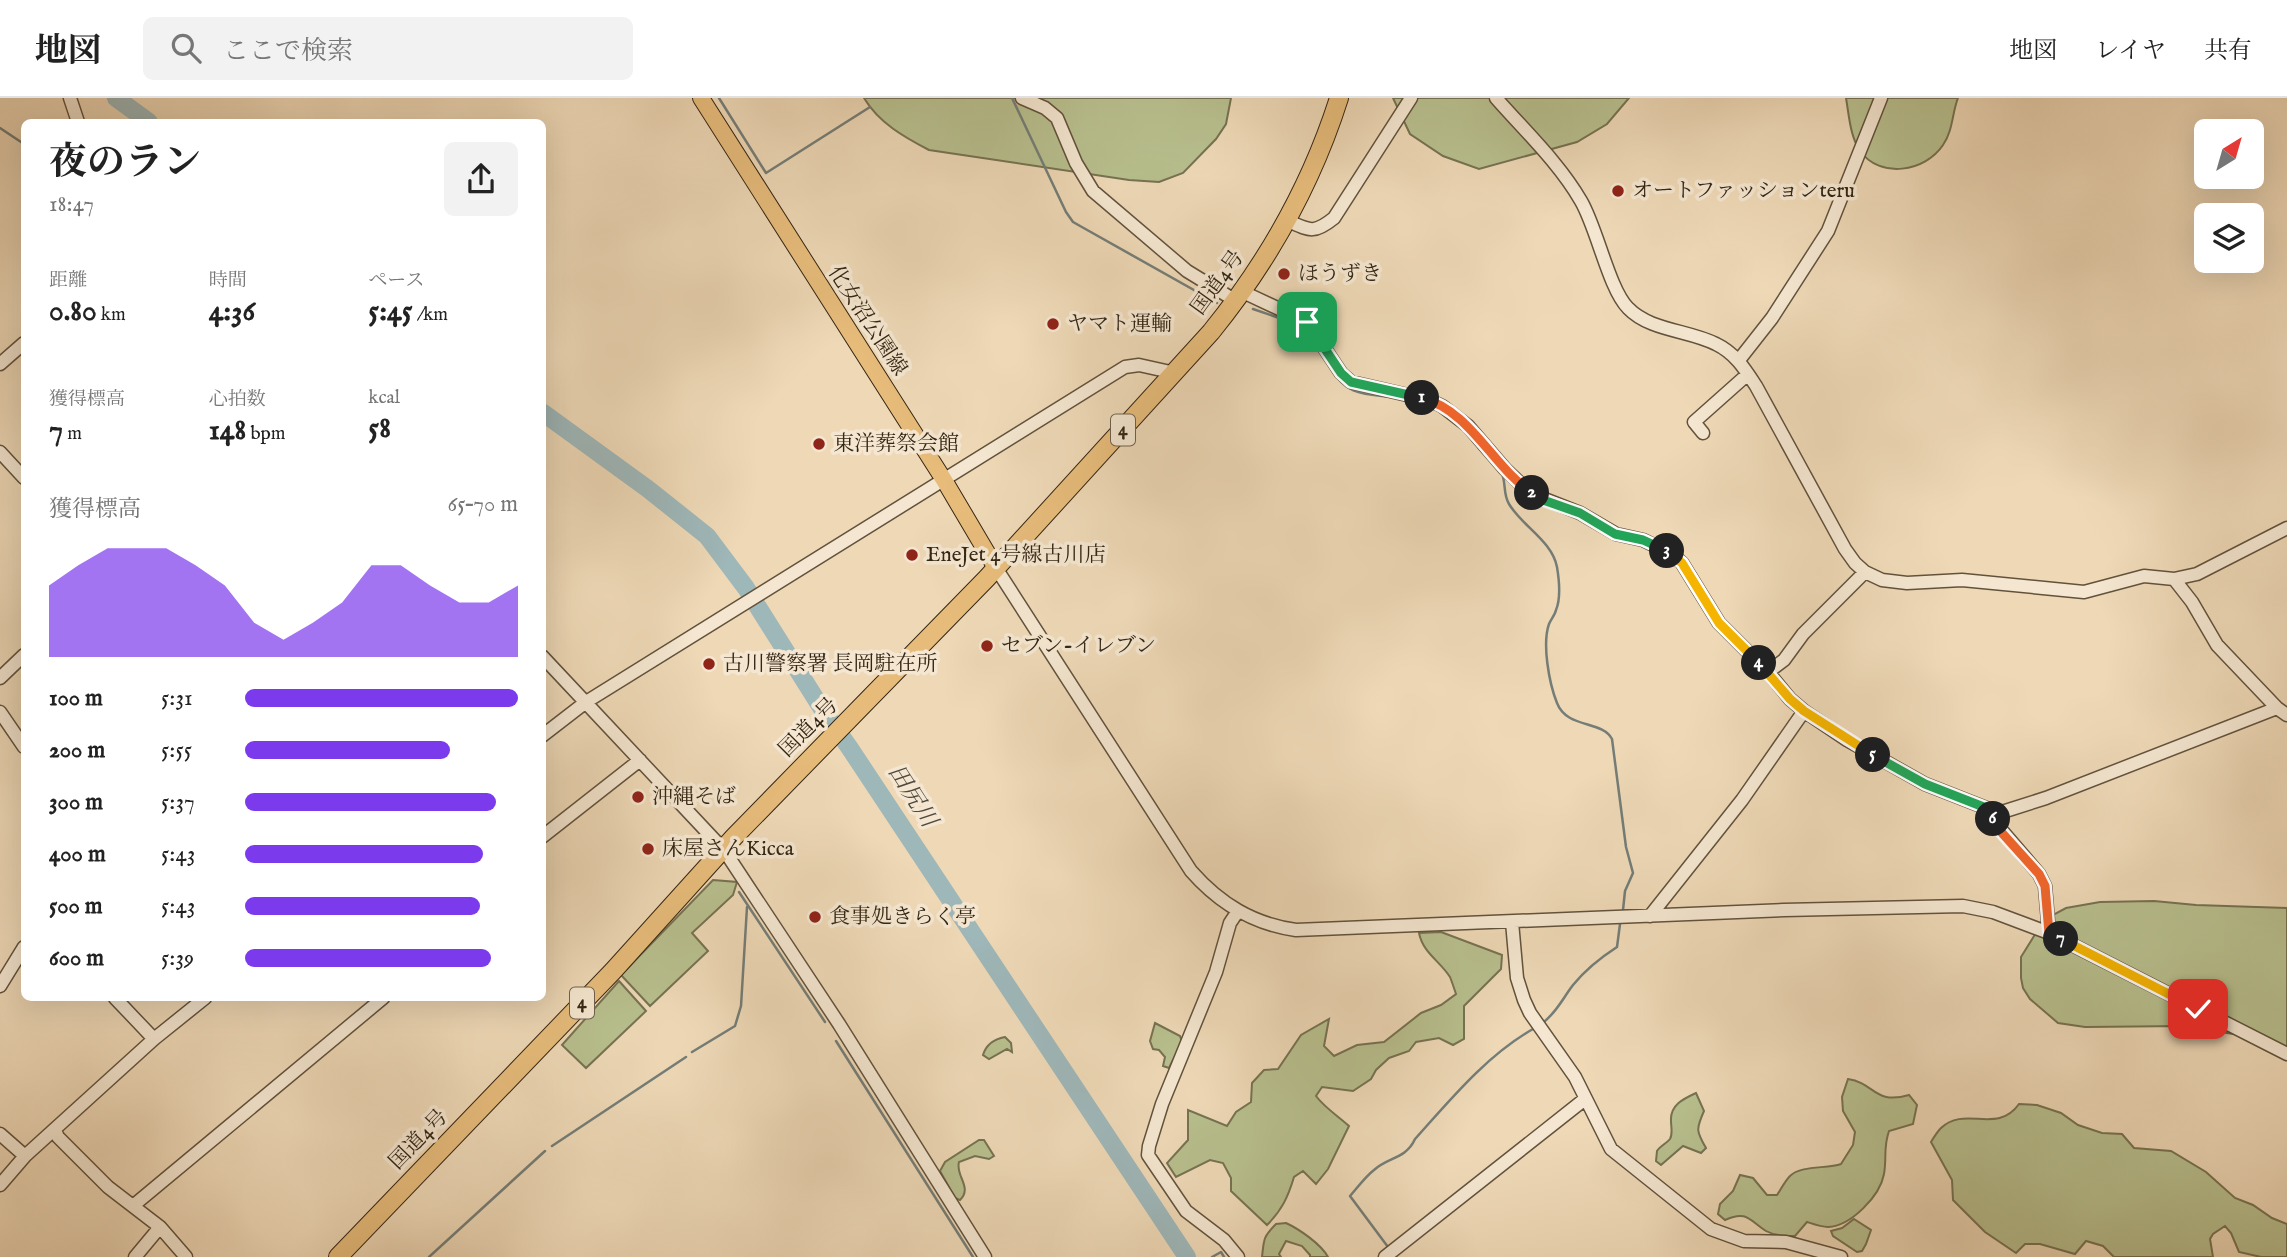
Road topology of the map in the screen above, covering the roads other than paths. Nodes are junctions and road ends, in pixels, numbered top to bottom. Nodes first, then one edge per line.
1 (70, 98) edge
2 (701, 98) edge
3 (1022, 98) edge
4 (1339, 98) edge
5 (1411, 98) edge
6 (1496, 98) edge
7 (1881, 98) edge
8 (77, 119) edge
9 (1286, 220) junction
10 (1239, 297) junction
11 (21, 346) edge
12 (1739, 360) junction
13 (0, 364) edge
14 (1175, 373) junction
15 (1748, 374) junction
16 (1703, 432) dead end
17 (0, 452) edge
18 (21, 475) edge
19 (944, 480) junction
20 (2287, 528) edge
21 (996, 568) junction
22 (1865, 572) junction
23 (2174, 579) junction
24 (21, 658) edge
25 (546, 660) edge
26 (1768, 671) junction
27 (0, 678) edge
28 (586, 702) junction
29 (1804, 711) junction
30 (2282, 711) edge
31 (0, 712) edge
32 (546, 733) edge
33 (21, 743) edge
34 (640, 760) junction
35 (1999, 813) junction
36 (546, 834) edge
37 (724, 850) junction
38 (1238, 911) junction
39 (1650, 916) junction
40 (1512, 922) junction
41 (2049, 933) junction
42 (21, 952) edge
43 (0, 986) edge
44 (118, 1001) edge
45 (201, 1001) edge
46 (379, 1001) edge
47 (153, 1039) junction
48 (2287, 1054) edge
49 (1585, 1099) junction
50 (55, 1130) junction
51 (0, 1134) edge
52 (25, 1156) junction
53 (0, 1185) edge
54 (134, 1205) junction
55 (160, 1227) junction
56 (135, 1257) edge
57 (186, 1257) edge
58 (338, 1257) edge
59 (985, 1257) edge
60 (1238, 1257) edge
61 (1385, 1257) edge
62 (1841, 1257) edge

1 - 8 street
2 - 19 main road, 化女沼公園線
3 - 10 street
4 - 9 highway, 国道4号 / 4
5 - 9 street
6 - 12 street
7 - 12 street
9 - 10 highway, 国道4号 / 4
10 - 14 highway, 国道4号 / 4
10 - 26 street
11 - 13 street
12 - 15 street
14 - 19 street
14 - 21 highway, 国道4号 / 4
15 - 16 street
15 - 22 street
17 - 18 street
19 - 21 main road, 化女沼公園線
19 - 28 street
20 - 23 street
21 - 37 highway, 国道4号 / 4
21 - 38 street
22 - 23 street
22 - 26 street
23 - 30 street
24 - 27 street
25 - 28 street
26 - 29 street
28 - 32 street
28 - 34 street
29 - 35 street
29 - 39 street
30 - 35 street
31 - 33 street
34 - 36 street
34 - 37 street
35 - 41 street
37 - 58 highway, 国道4号 / 4
37 - 59 street
38 - 40 street
38 - 60 street
39 - 40 street
39 - 41 street
40 - 49 street
41 - 48 street
42 - 43 street
44 - 47 street
45 - 47 street
46 - 54 street
47 - 50 street
49 - 61 street
49 - 62 street
50 - 52 street
50 - 54 street
51 - 52 street
52 - 53 street
54 - 55 street
55 - 56 street
55 - 57 street

